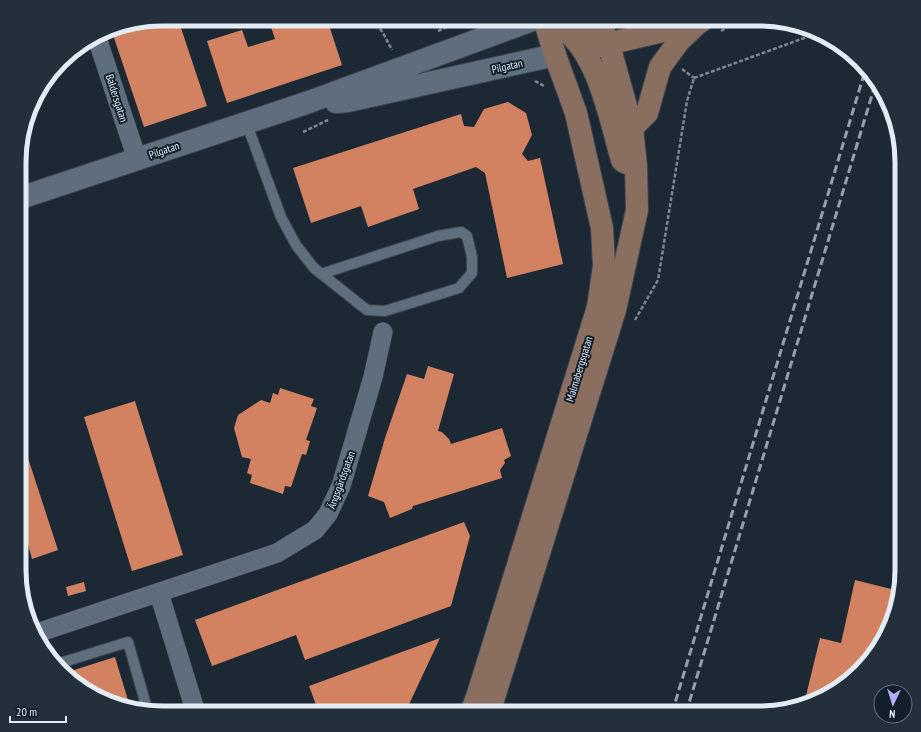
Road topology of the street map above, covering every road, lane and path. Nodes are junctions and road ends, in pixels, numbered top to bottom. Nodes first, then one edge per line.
1 (378, 26) edge
2 (516, 26) edge
3 (546, 26) edge
4 (560, 26) edge
5 (683, 26) edge
6 (696, 26) edge
7 (589, 28) edge
8 (809, 35) edge
9 (98, 42) edge
10 (609, 45) junction
11 (396, 55) dead end
12 (555, 55) junction
13 (694, 78) dead end
14 (309, 102) junction
15 (246, 122) junction
16 (632, 128) junction
17 (136, 159) junction
18 (636, 166) junction
19 (26, 196) edge
20 (321, 274) junction
21 (383, 332) dead end
22 (159, 593) junction
23 (41, 632) edge
24 (63, 663) edge
25 (146, 705) edge
26 (194, 706) edge
27 (474, 706) edge
28 (491, 706) edge

1 - 11 path
2 - 14 street, Pilgatan
3 - 12 main road, Malmabergsgatan
4 - 7 main road
5 - 10 main road, Pilgatan
6 - 16 main road
7 - 10 main road, Pilgatan
7 - 12 main road, Pilgatan
7 - 18 main road
8 - 13 path
9 - 17 street, Baldersgatan
10 - 16 main road, Malmabergsgatan
12 - 14 street, Pilgatan
12 - 27 main road, Malmabergsgatan
14 - 15 street, Pilgatan
15 - 17 street, Pilgatan
15 - 20 lane
16 - 18 main road, Malmabergsgatan
17 - 19 street, Pilgatan
18 - 28 main road, Malmabergsgatan
20 - 20 lane
21 - 22 street, Ängsgärdsgatan
22 - 23 street, Ängsgärdsgatan
22 - 26 street
24 - 25 lane

